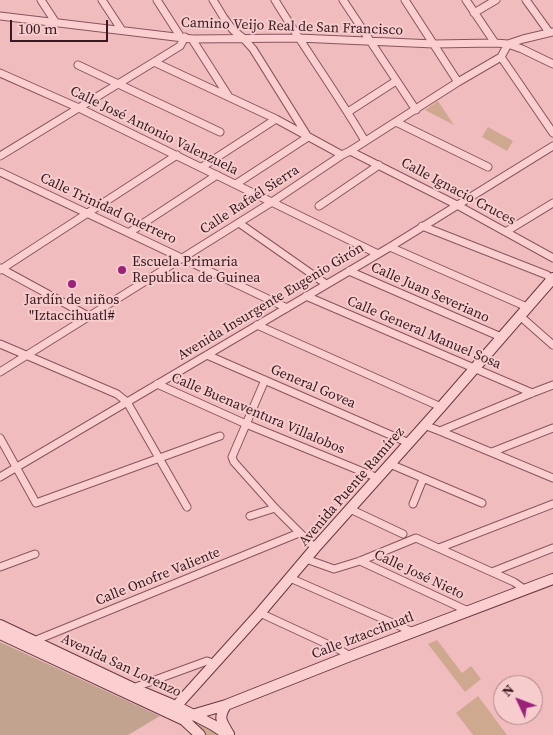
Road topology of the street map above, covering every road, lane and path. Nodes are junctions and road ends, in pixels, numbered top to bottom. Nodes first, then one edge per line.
1 (41, 0) edge
2 (102, 0) edge
3 (157, 0) edge
4 (213, 0) edge
5 (275, 0) edge
6 (343, 0) edge
7 (405, 0) edge
8 (466, 0) edge
9 (496, 0) edge
10 (526, 0) edge
11 (474, 13) junction
12 (0, 16) edge
13 (56, 23) junction
14 (121, 29) junction
15 (551, 32) edge
16 (186, 37) junction
17 (243, 38) junction
18 (298, 38) junction
19 (369, 40) junction
20 (495, 43) junction
21 (434, 44) junction
22 (508, 44) junction
23 (501, 57) junction
24 (154, 62) junction
25 (553, 64) edge
26 (78, 65) dead end
27 (0, 73) edge
28 (396, 81) junction
29 (458, 82) junction
30 (118, 84) junction
31 (230, 97) junction
32 (79, 108) junction
33 (416, 110) junction
34 (348, 112) junction
35 (276, 119) junction
36 (396, 122) junction
37 (220, 132) dead end
38 (553, 133) edge
39 (308, 137) junction
40 (365, 141) junction
41 (553, 146) edge
42 (350, 151) junction
43 (342, 154) junction
44 (177, 155) junction
45 (0, 156) edge
46 (378, 165) junction
47 (202, 167) junction
48 (488, 167) dead end
49 (0, 172) edge
50 (217, 174) junction
51 (236, 184) junction
52 (272, 202) junction
53 (553, 203) edge
54 (457, 204) junction
55 (319, 206) dead end
56 (86, 213) junction
57 (239, 223) junction
58 (422, 226) junction
59 (507, 231) junction
60 (130, 232) junction
61 (390, 247) junction
62 (378, 254) junction
63 (182, 258) junction
64 (553, 258) edge
65 (0, 269) edge
66 (349, 271) junction
67 (552, 280) edge
68 (326, 284) junction
69 (306, 296) junction
70 (527, 307) junction
71 (287, 308) junction
72 (520, 316) junction
73 (90, 317) junction
74 (258, 325) junction
75 (501, 337) junction
76 (0, 344) edge
77 (553, 345) edge
78 (206, 355) junction
79 (27, 356) junction
80 (474, 369) junction
81 (0, 372) edge
82 (265, 380) junction
83 (157, 384) junction
84 (553, 385) edge
85 (532, 393) junction
86 (127, 402) junction
87 (441, 407) junction
88 (246, 424) junction
89 (424, 425) junction
90 (553, 428) edge
91 (440, 431) junction
92 (220, 436) dead end
93 (0, 438) edge
94 (409, 443) junction
95 (492, 452) junction
96 (159, 459) junction
97 (390, 464) junction
98 (16, 468) junction
99 (0, 477) edge
100 (378, 478) junction
101 (553, 478) edge
102 (423, 479) junction
103 (482, 503) dead end
104 (412, 504) dead end
105 (553, 504) edge
106 (187, 507) dead end
107 (275, 508) junction
108 (350, 509) junction
109 (250, 516) dead end
110 (299, 533) junction
111 (403, 534) dead end
112 (315, 548) junction
113 (439, 548) junction
114 (553, 548) edge
115 (35, 554) dead end
116 (306, 558) junction
117 (360, 561) junction
118 (0, 567) edge
119 (492, 572) junction
120 (290, 578) junction
121 (553, 579) edge
122 (524, 590) junction
123 (468, 611) junction
124 (260, 612) junction
125 (0, 625) edge
126 (413, 632) junction
127 (0, 634) edge
128 (32, 645) junction
129 (350, 656) junction
130 (215, 664) junction
131 (132, 691) junction
132 (226, 705) junction
133 (173, 709) junction
134 (188, 718) junction
135 (200, 735) edge
136 (229, 735) edge

1 - 13 street
2 - 14 street
3 - 16 street
4 - 17 street
5 - 18 street
6 - 19 street
7 - 21 street
8 - 11 street
9 - 11 street
10 - 15 street
11 - 20 street
12 - 13 street, Camino Veijo Real de San Francisco
13 - 14 street, Camino Veijo Real de San Francisco
14 - 16 street, Camino Veijo Real de San Francisco
15 - 22 street, Camino Veijo Real de San Francisco
16 - 17 street, Camino Veijo Real de San Francisco
16 - 24 street
16 - 31 street
17 - 18 street, Camino Veijo Real de San Francisco
17 - 39 street
18 - 19 street, Camino Veijo Real de San Francisco
18 - 34 street
19 - 21 street, Camino Veijo Real de San Francisco
19 - 28 street
20 - 21 street, Camino Veijo Real de San Francisco
20 - 22 street, Camino Veijo Real de San Francisco
21 - 29 street
22 - 23 street
22 - 25 street
23 - 29 street, Calle Rafaél Sierra
23 - 38 street
24 - 30 street
24 - 31 street
26 - 30 street
27 - 32 street, Calle José Antonio Valenzuela
28 - 33 street
28 - 34 street
29 - 33 street, Calle Rafaél Sierra
30 - 32 street
30 - 37 street
31 - 35 street
32 - 44 street, Calle José Antonio Valenzuela
32 - 45 street
33 - 36 street, Calle Rafaél Sierra
34 - 40 street
35 - 39 street
35 - 47 street
36 - 40 street, Calle Rafaél Sierra
36 - 48 street
39 - 43 street
39 - 51 street
40 - 42 street, Calle Rafaél Sierra
41 - 54 street, Avenida Insurgente Eugenio Girón
42 - 43 street, Calle Rafaél Sierra
42 - 46 street, Calle Ignacio Cruces
43 - 52 street, Calle Rafaél Sierra
44 - 47 street, Calle José Antonio Valenzuela
44 - 56 street
46 - 54 street, Calle Ignacio Cruces
46 - 55 street
47 - 50 street, Calle José Antonio Valenzuela
49 - 56 street, Calle Trinidad Guerrero
50 - 51 street, Calle José Antonio Valenzuela
50 - 60 street
51 - 52 street, Calle José Antonio Valenzuela
52 - 57 street, Calle Rafaél Sierra
52 - 62 street, Calle José Antonio Valenzuela
53 - 59 street
54 - 58 street, Avenida Insurgente Eugenio Girón
54 - 59 street, Calle Ignacio Cruces
56 - 60 street, Calle Trinidad Guerrero
56 - 65 street
57 - 63 street, Calle Rafaél Sierra
57 - 68 street
58 - 61 street, Avenida Insurgente Eugenio Girón
58 - 67 street
59 - 64 street, Calle Ignacio Cruces
60 - 63 street, Calle Trinidad Guerrero
61 - 62 street, Avenida Insurgente Eugenio Girón
61 - 70 street
62 - 66 street, Avenida Insurgente Eugenio Girón
63 - 71 street, Calle Trinidad Guerrero
63 - 73 street, Calle Rafaél Sierra
65 - 73 street
66 - 68 street, Avenida Insurgente Eugenio Girón
66 - 75 street, Calle Juan Severiano
67 - 70 street, Avenida Puente Ramírez
68 - 69 street, Avenida Insurgente Eugenio Girón
69 - 71 street, Avenida Insurgente Eugenio Girón
69 - 80 street, Calle General Manuel Sosa
70 - 72 street, Avenida Puente Ramírez
71 - 74 street, Avenida Insurgente Eugenio Girón
72 - 75 street, Avenida Puente Ramírez
72 - 77 street
73 - 79 street, Calle Rafaél Sierra
74 - 78 street, Avenida Insurgente Eugenio Girón
74 - 87 street
75 - 80 street, Avenida Puente Ramírez
76 - 79 street
78 - 82 street, General Govea
78 - 83 street, Avenida Insurgente Eugenio Girón
79 - 81 street, Calle Rafaél Sierra
79 - 86 street
80 - 85 street, Calle General Manuel Sosa
80 - 87 street, Avenida Puente Ramírez
82 - 88 street
82 - 94 street, General Govea
83 - 86 street, Avenida Insurgente Eugenio Girón
83 - 88 street, Calle Buenaventura Villalobos
84 - 85 street
85 - 91 street
86 - 96 street
86 - 98 street, Avenida Insurgente Eugenio Girón
87 - 89 street, Avenida Puente Ramírez
88 - 100 street, Calle Buenaventura Villalobos
88 - 107 street
89 - 91 street
89 - 94 street, Avenida Puente Ramírez
90 - 95 street
91 - 95 street
92 - 96 street
93 - 98 street
94 - 97 street, Avenida Puente Ramírez
95 - 101 street
96 - 98 street
96 - 106 street
97 - 100 street, Avenida Puente Ramírez
97 - 102 street
98 - 99 street, Avenida Insurgente Eugenio Girón
100 - 108 street, Avenida Puente Ramírez
102 - 103 street
102 - 104 street
105 - 113 street
107 - 109 street
107 - 110 street
108 - 111 street
108 - 112 street, Avenida Puente Ramírez
110 - 112 street
110 - 128 street, Calle Onofre Valiente
112 - 116 street, Avenida Puente Ramírez
113 - 117 street
113 - 119 street
114 - 119 street
115 - 118 street
116 - 117 street
116 - 120 street, Avenida Puente Ramírez
117 - 123 street, Calle José Nieto
119 - 122 street
120 - 124 street, Avenida Puente Ramírez
120 - 126 street
121 - 122 street, Calle Iztaccihuatl
122 - 123 street, Calle Iztaccihuatl
123 - 126 street, Calle Iztaccihuatl
124 - 129 street
124 - 130 street, Avenida Puente Ramírez
125 - 128 street, Avenida San Lorenzo
126 - 129 street, Calle Iztaccihuatl
127 - 128 street, Avenida San Lorenzo
128 - 131 street, Avenida San Lorenzo
129 - 132 street, Calle Iztaccihuatl
130 - 131 street
130 - 133 street, Avenida Puente Ramírez
131 - 133 street, Avenida San Lorenzo
132 - 134 street, Calle Iztaccihuatl
132 - 136 street
133 - 134 street, Avenida San Lorenzo
134 - 135 street, Avenida San Lorenzo
134 - 136 street, Avenida San Lorenzo

